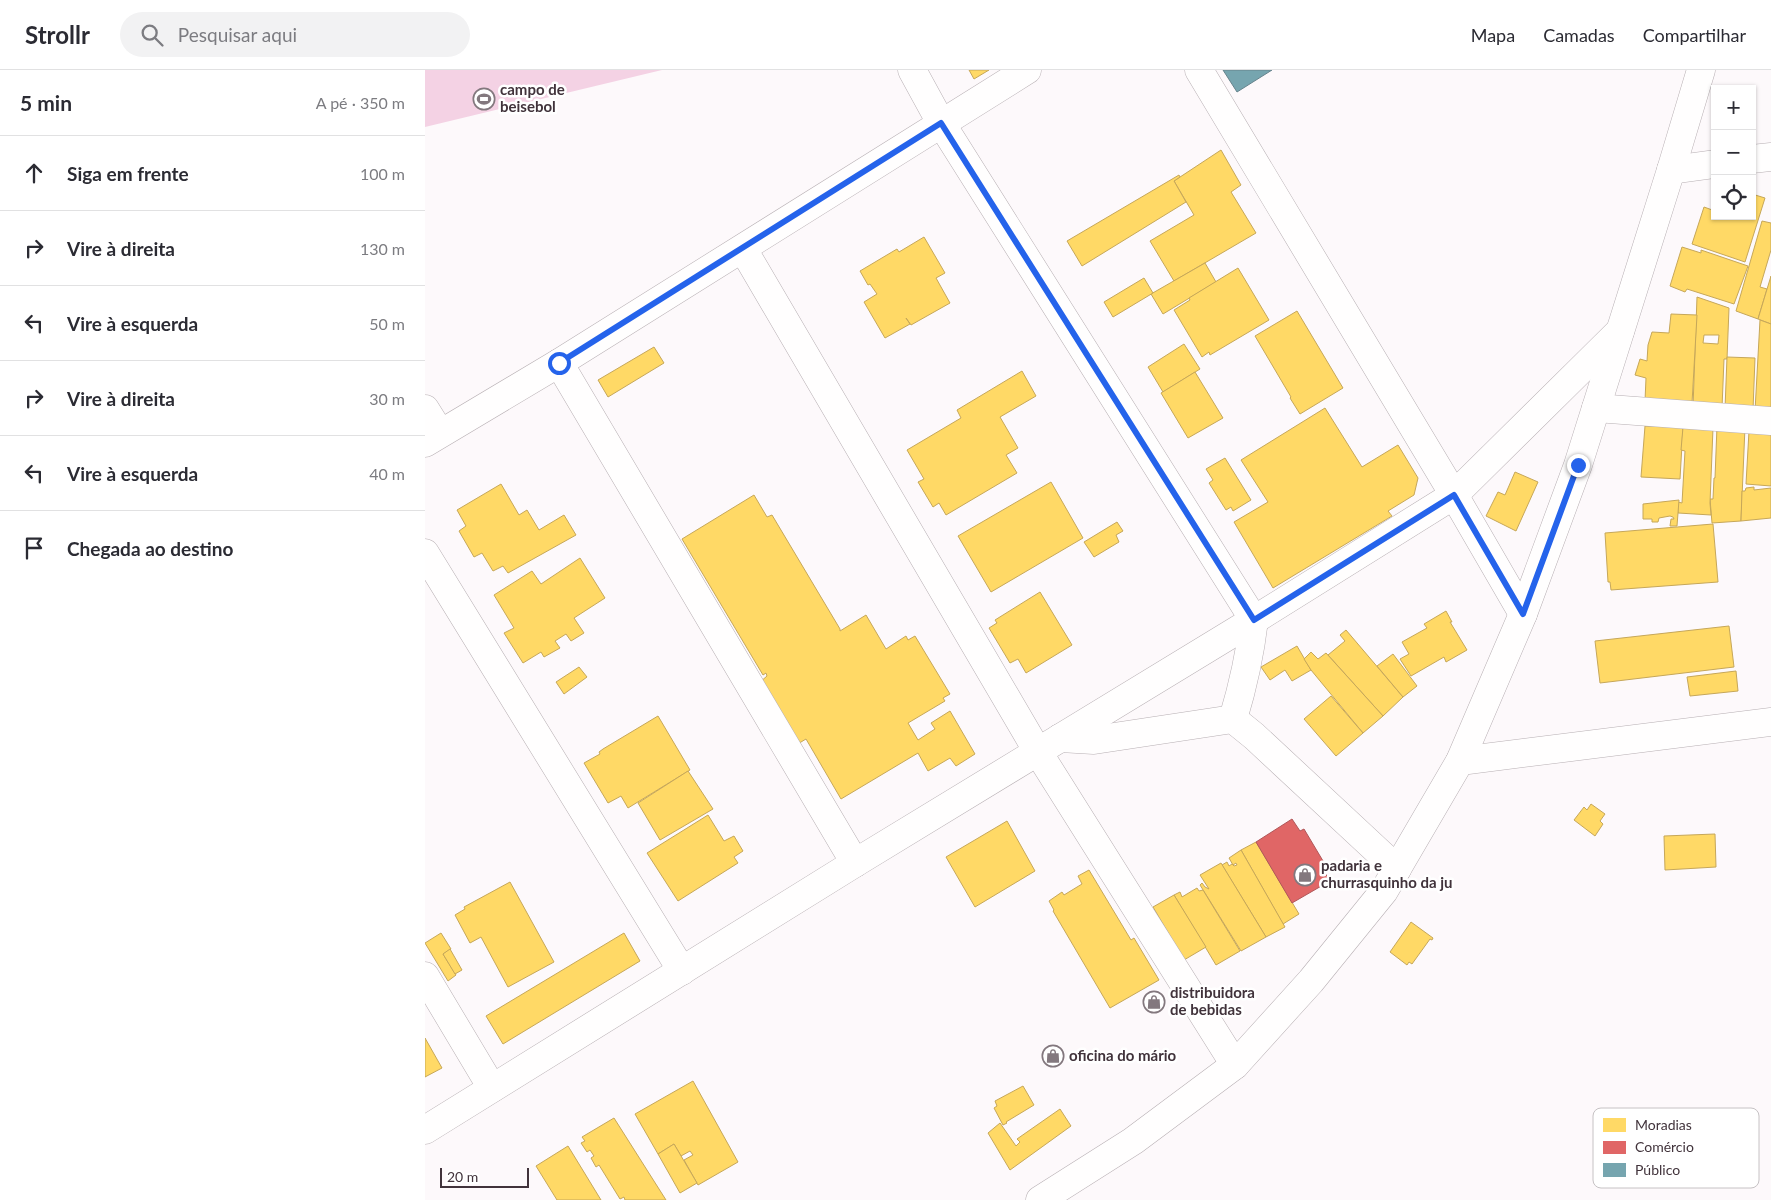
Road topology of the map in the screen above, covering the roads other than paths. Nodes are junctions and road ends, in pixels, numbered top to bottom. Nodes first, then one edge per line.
1 (912, 70) edge
2 (1027, 70) edge
3 (1199, 70) edge
4 (1701, 70) edge
5 (941, 123) junction
6 (1771, 157) edge
7 (1756, 159) edge
8 (1711, 165) edge
9 (1671, 170) junction
10 (743, 249) junction
11 (1620, 331) junction
12 (559, 363) junction
13 (1596, 408) junction
14 (425, 409) edge
15 (1771, 421) edge
16 (433, 438) edge
17 (1454, 495) junction
18 (425, 553) edge
19 (1523, 614) junction
20 (1254, 620) junction
21 (1233, 719) junction
22 (1771, 722) edge
23 (1049, 745) junction
24 (1460, 761) junction
25 (855, 863) junction
26 (1397, 869) junction
27 (682, 971) junction
28 (425, 976) edge
29 (1235, 1065) junction
30 (492, 1088) junction
31 (425, 1130) edge
32 (1040, 1200) edge

1 - 5 street
2 - 5 street
3 - 17 street
4 - 9 street
5 - 10 street
5 - 20 street
6 - 7 street
8 - 9 street
9 - 11 street
10 - 12 street
10 - 23 street
11 - 13 street
11 - 17 street
12 - 16 street
12 - 25 street
13 - 15 street
13 - 19 street
14 - 16 street
17 - 19 street
17 - 20 street
18 - 27 street
19 - 24 street
20 - 21 street
20 - 23 street
21 - 23 street
21 - 26 street
22 - 24 street
23 - 25 street
23 - 29 street
24 - 26 street
25 - 27 street
26 - 29 street
27 - 30 street
28 - 30 street
29 - 32 street
30 - 31 street

